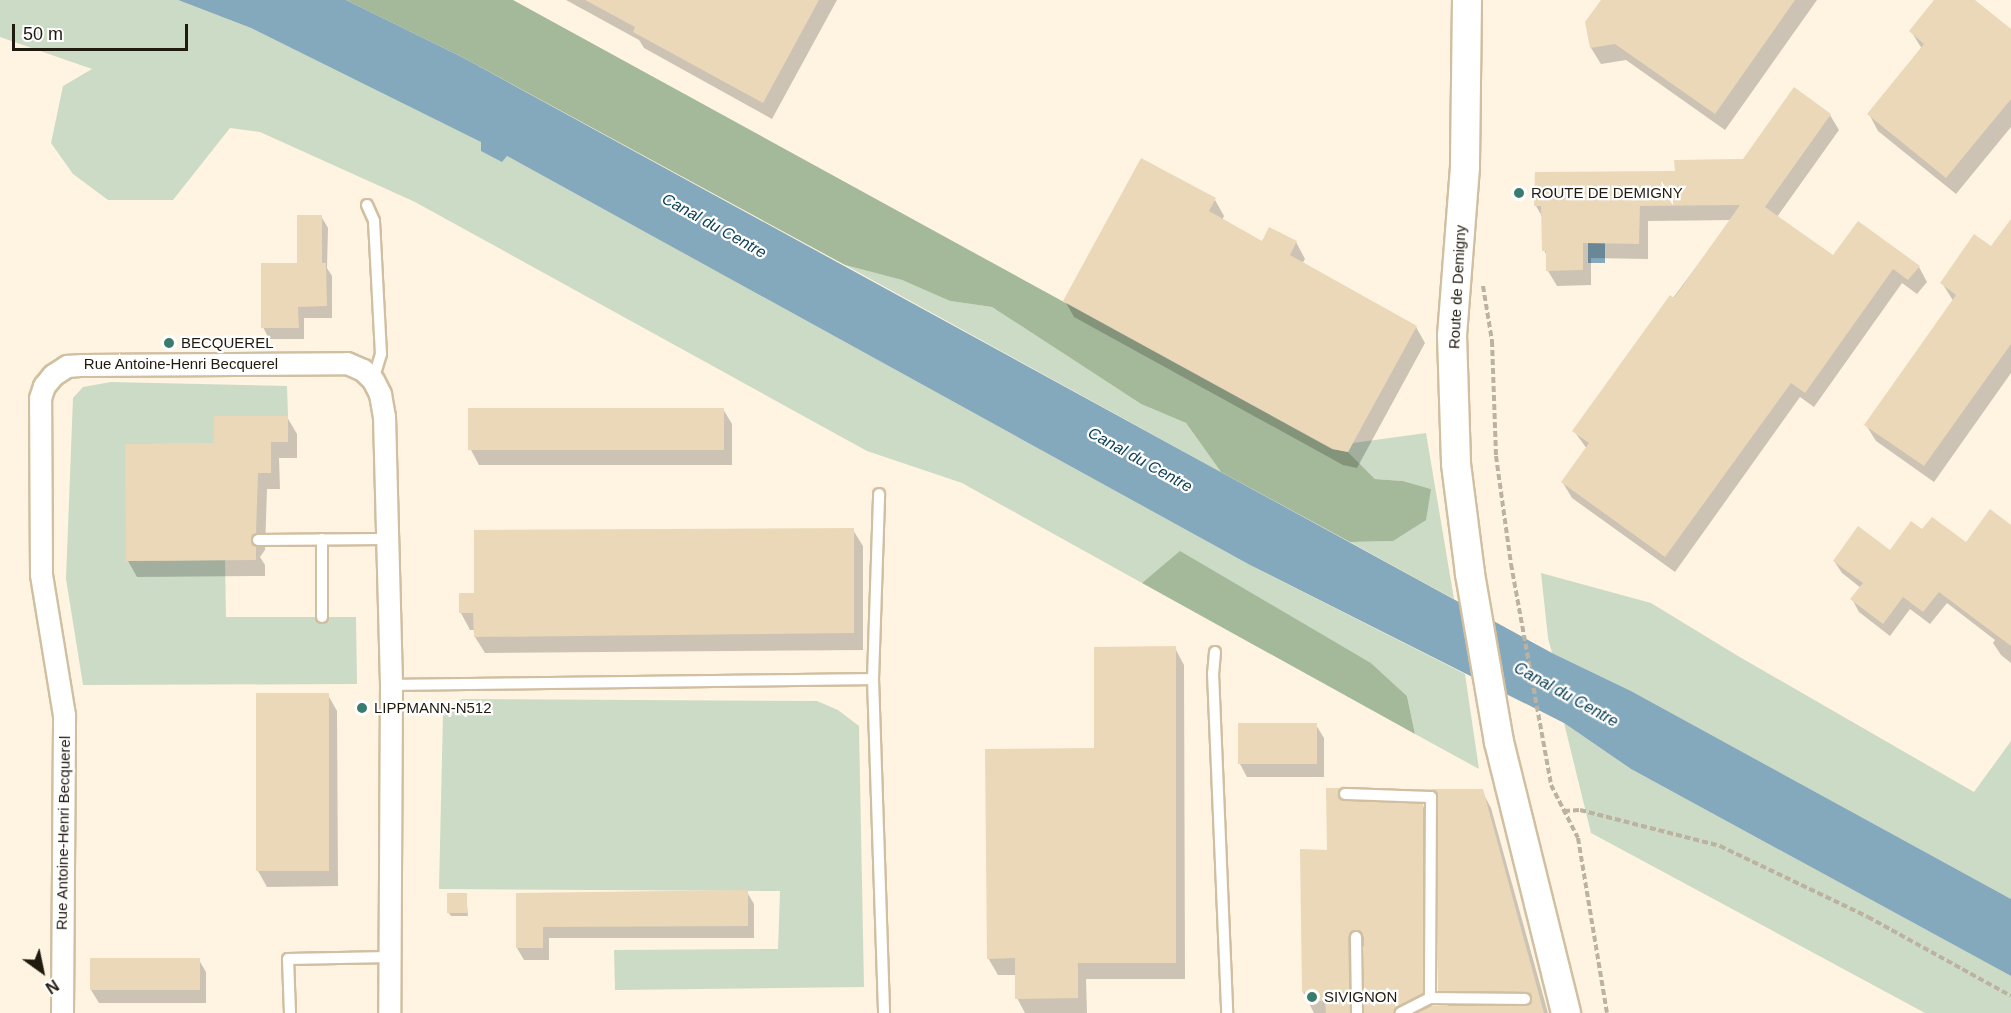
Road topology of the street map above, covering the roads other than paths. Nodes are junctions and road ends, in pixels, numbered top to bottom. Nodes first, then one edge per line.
1 (1467, 0) edge
2 (367, 205) dead end
3 (373, 380) junction
4 (879, 494) dead end
5 (322, 539) junction
6 (386, 539) junction
7 (258, 540) dead end
8 (322, 616) dead end
9 (1215, 652) dead end
10 (873, 679) junction
11 (391, 686) junction
12 (1345, 794) dead end
13 (1356, 937) dead end
14 (390, 957) junction
15 (1430, 998) junction
16 (1525, 999) dead end
17 (62, 1013) edge
18 (290, 1013) edge
19 (389, 1013) edge
20 (884, 1013) edge
21 (1227, 1013) edge
22 (1357, 1013) edge
23 (1401, 1013) edge
24 (1566, 1013) edge

1 - 24 main road, Route de Demigny
2 - 3 lane
3 - 6 street
3 - 17 street, Rue Antoine-Henri Becquerel
4 - 10 lane
5 - 6 lane
5 - 7 lane
5 - 8 lane
6 - 11 street
9 - 21 lane
10 - 11 lane
10 - 20 lane
11 - 14 street
12 - 15 lane
13 - 22 lane
14 - 18 lane
14 - 19 street
15 - 16 lane
15 - 23 lane

